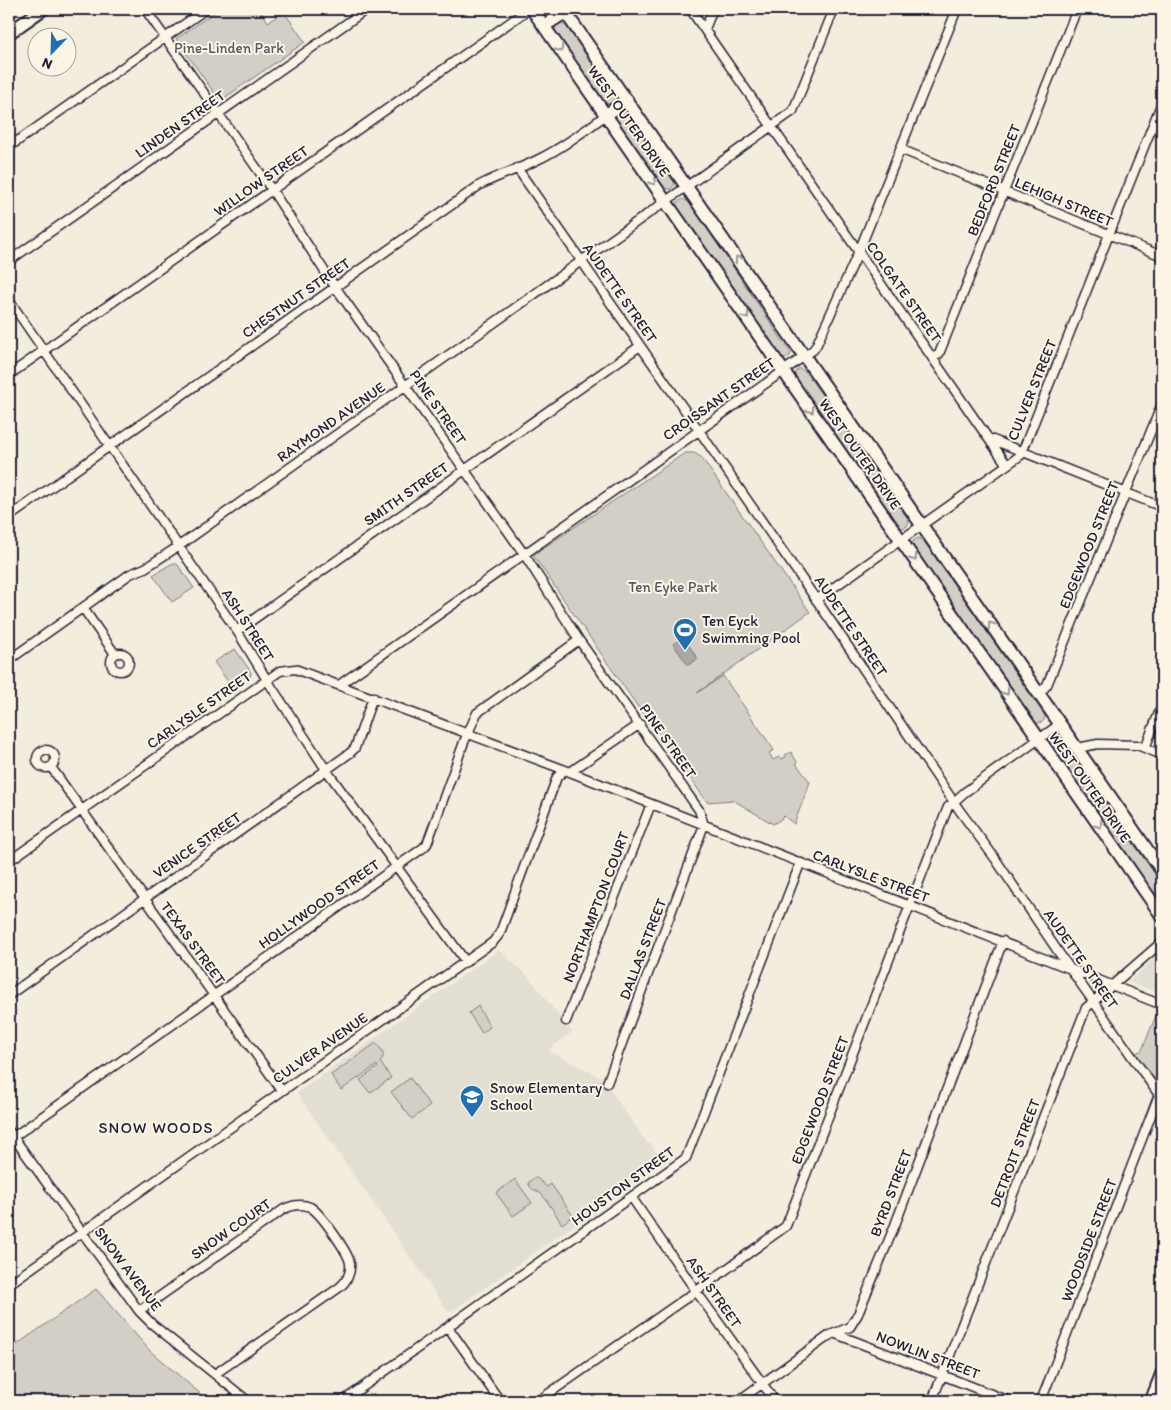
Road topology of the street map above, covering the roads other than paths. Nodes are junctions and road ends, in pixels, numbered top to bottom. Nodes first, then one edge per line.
1 (43, 9) edge
2 (145, 9) edge
3 (206, 9) edge
4 (367, 9) edge
5 (531, 9) edge
6 (690, 9) edge
7 (713, 9) edge
8 (834, 9) edge
9 (957, 9) edge
10 (1077, 9) edge
11 (565, 11) edge
12 (544, 26) junction
13 (705, 30) junction
14 (9, 33) edge
15 (165, 37) junction
16 (627, 100) junction
17 (1162, 102) edge
18 (219, 114) junction
19 (606, 115) junction
20 (773, 127) junction
21 (9, 148) edge
22 (900, 150) junction
23 (517, 168) junction
24 (687, 187) junction
25 (272, 190) junction
26 (1004, 191) junction
27 (666, 201) junction
28 (1108, 235) junction
29 (859, 251) junction
30 (1162, 256) edge
31 (9, 261) edge
32 (581, 262) junction
33 (336, 286) junction
34 (9, 300) edge
35 (640, 346) junction
36 (44, 351) junction
37 (805, 356) junction
38 (933, 358) junction
39 (784, 370) junction
40 (9, 375) edge
41 (406, 385) junction
42 (1162, 404) edge
43 (698, 430) junction
44 (988, 438) junction
45 (109, 446) junction
46 (1022, 452) junction
47 (1007, 465) junction
48 (465, 470) junction
49 (1126, 492) junction
50 (1162, 507) edge
51 (9, 516) edge
52 (922, 526) junction
53 (901, 540) junction
54 (179, 546) junction
55 (524, 554) junction
56 (816, 600) junction
57 (83, 608) junction
58 (237, 631) junction
59 (579, 640) junction
60 (115, 654) dead end
61 (9, 660) edge
62 (267, 680) junction
63 (339, 684) junction
64 (1039, 694) junction
65 (373, 697) junction
66 (1162, 705) edge
67 (640, 724) junction
68 (1060, 724) junction
69 (468, 734) junction
70 (1040, 740) junction
71 (1077, 748) junction
72 (1145, 748) junction
73 (1162, 755) edge
74 (51, 767) dead end
75 (327, 770) junction
76 (568, 771) junction
77 (954, 802) junction
78 (651, 804) junction
79 (82, 810) junction
80 (704, 825) junction
81 (9, 862) edge
82 (800, 864) junction
83 (397, 866) junction
84 (1162, 872) edge
85 (144, 899) junction
86 (910, 906) junction
87 (1162, 916) edge
88 (1003, 941) junction
89 (1162, 942) edge
90 (466, 962) junction
91 (1070, 968) junction
92 (1112, 985) junction
93 (9, 995) edge
94 (214, 995) junction
95 (1094, 1000) junction
96 (1162, 1004) edge
97 (566, 1021) dead end
98 (606, 1083) dead end
99 (282, 1091) junction
100 (1161, 1094) edge
101 (10, 1136) edge
102 (632, 1198) junction
103 (83, 1233) junction
104 (9, 1284) edge
105 (696, 1291) junction
106 (139, 1311) junction
107 (448, 1327) junction
108 (836, 1334) junction
109 (1162, 1372) edge
110 (215, 1374) junction
111 (944, 1376) junction
112 (763, 1384) junction
113 (248, 1401) edge
114 (343, 1401) edge
115 (500, 1401) edge
116 (538, 1401) edge
117 (738, 1401) edge
118 (775, 1401) edge
119 (932, 1401) edge
120 (1009, 1401) edge
121 (1041, 1401) edge
122 (1151, 1401) edge

1 - 14 main road
2 - 15 street, PINE STREET
3 - 15 street
4 - 18 street, LINDEN STREET
5 - 12 main road, WEST OUTER DRIVE
5 - 25 street, WILLOW STREET
6 - 13 street, COLGATE STREET
7 - 13 street
8 - 20 street
9 - 22 street, CROISSANT STREET
10 - 26 street, BEDFORD STREET
11 - 12 main road
11 - 16 main road, WEST OUTER DRIVE
12 -> 19 main road, WEST OUTER DRIVE
13 - 20 street, COLGATE STREET
15 - 18 street, PINE STREET
15 - 21 street
16 - 19 main road
16 - 24 main road, WEST OUTER DRIVE
17 - 28 street, CULVER STREET
18 - 25 street, PINE STREET
18 - 31 street, LINDEN STREET
19 - 23 street, CHESTNUT STREET
19 -> 27 main road, WEST OUTER DRIVE
20 - 24 street, RAYMOND AVENUE
20 - 29 street, COLGATE STREET
22 - 26 street, LEHIGH STREET
22 - 29 street, CROISSANT STREET
23 - 32 street, AUDETTE STREET
23 - 33 street, CHESTNUT STREET
24 - 27 street, RAYMOND AVENUE
37 -> 24 main road, WEST OUTER DRIVE
25 - 33 street, PINE STREET
25 - 36 street, WILLOW STREET
26 - 28 street, LEHIGH STREET
26 - 38 street, BEDFORD STREET
27 - 32 street, RAYMOND AVENUE
27 -> 39 main road, WEST OUTER DRIVE
28 - 30 street, LEHIGH STREET
28 - 46 street, CULVER STREET
29 - 37 street, CROISSANT STREET
29 - 38 street, COLGATE STREET
32 - 35 street, AUDETTE STREET
32 - 41 street, RAYMOND AVENUE
33 - 41 street, PINE STREET
33 - 45 street, CHESTNUT STREET
34 - 36 street, ASH STREET
35 - 43 street, AUDETTE STREET
35 - 48 street, SMITH STREET
36 - 40 street, WILLOW STREET
36 - 45 street, ASH STREET
37 - 39 street, CROISSANT STREET
37 - 52 main road, WEST OUTER DRIVE
38 - 44 street, COLGATE STREET
39 - 43 street, CROISSANT STREET
39 -> 53 main road, WEST OUTER DRIVE
41 - 48 street, PINE STREET
41 - 54 street, RAYMOND AVENUE
42 - 49 street, EDGEWOOD STREET
43 - 55 street, CROISSANT STREET
43 - 56 street, AUDETTE STREET
44 - 46 street
44 - 47 street, COLGATE STREET
45 - 51 street, CHESTNUT STREET
45 - 54 street, ASH STREET
46 - 47 street, CULVER STREET
46 - 49 street
47 - 52 street, CULVER STREET
48 - 55 street, PINE STREET
48 - 58 street, SMITH STREET
49 - 50 street
49 - 64 street, EDGEWOOD STREET
52 - 53 street, CULVER STREET
64 -> 52 main road, WEST OUTER DRIVE
53 - 56 street, CULVER STREET
53 -> 70 main road, WEST OUTER DRIVE
54 - 57 street, RAYMOND AVENUE
54 - 58 street, ASH STREET
55 - 59 street, PINE STREET
55 - 63 street, CROISSANT STREET
56 - 77 street, AUDETTE STREET
57 - 60 street
57 - 61 street, RAYMOND AVENUE
58 - 62 street, ASH STREET
59 - 67 street, PINE STREET
59 - 69 street, HOLLYWOOD STREET
62 - 63 street, CARLYSLE STREET
62 - 75 street, ASH STREET
62 - 79 street, CARLYSLE STREET
63 - 65 street, CARLYSLE STREET
64 - 68 main road, WEST OUTER DRIVE
65 - 69 street, CARLYSLE STREET
65 - 75 street, VENICE STREET
66 - 72 street
67 - 76 street, CULVER AVENUE
67 - 80 street, PINE STREET
68 - 70 street, EDGEWOOD STREET
68 - 71 main road, WEST OUTER DRIVE
69 - 76 street, CARLYSLE STREET
69 - 83 street, HOLLYWOOD STREET
70 - 77 street, EDGEWOOD STREET
70 -> 87 main road, WEST OUTER DRIVE
71 - 72 street
71 - 84 main road, WEST OUTER DRIVE
72 - 73 street
74 - 79 street, TEXAS STREET
75 - 83 street, ASH STREET
75 - 85 street, VENICE STREET
76 - 78 street, CARLYSLE STREET
76 - 90 street, CULVER AVENUE
77 - 86 street, EDGEWOOD STREET
77 - 91 street, AUDETTE STREET
78 - 80 street, CARLYSLE STREET
78 - 97 street, NORTHAMPTON COURT
79 - 81 street, CARLYSLE STREET
79 - 85 street, TEXAS STREET
80 - 82 street, CARLYSLE STREET
80 - 98 street, DALLAS STREET
82 - 86 street, CARLYSLE STREET
82 - 102 street, HOUSTON STREET
83 - 90 street, ASH STREET
83 - 94 street, HOLLYWOOD STREET
85 - 93 street, VENICE STREET
85 - 94 street, TEXAS STREET
86 - 88 street, CARLYSLE STREET
86 - 105 street, EDGEWOOD STREET
88 - 91 street, CARLYSLE STREET
88 - 108 street, BYRD STREET
89 - 92 street, DETROIT STREET
90 - 99 street, CULVER AVENUE
91 - 92 street, CARLYSLE STREET
91 - 95 street, AUDETTE STREET
92 - 95 street, DETROIT STREET
92 - 96 street, CARLYSLE STREET
94 - 99 street, TEXAS STREET
94 - 101 street, HOLLYWOOD STREET
95 - 100 street, AUDETTE STREET
95 - 111 street, DETROIT STREET
99 - 103 street, CULVER AVENUE
100 - 121 street, WOODSIDE STREET
101 - 103 street, SNOW AVENUE
102 - 105 street, ASH STREET
102 - 107 street, HOUSTON STREET
103 - 104 street, CULVER AVENUE
103 - 106 street, SNOW AVENUE
105 - 112 street, ASH STREET
105 - 116 street, EDGEWOOD STREET
106 - 110 street, SNOW AVENUE
106 - 110 street, SNOW COURT
107 - 114 street, HOUSTON STREET
107 - 115 street
108 - 111 street, NOWLIN STREET
108 - 112 street, BYRD STREET
109 - 122 main road
110 - 113 street, SNOW AVENUE
111 - 119 street, DETROIT STREET
111 - 120 street, NOWLIN STREET
112 - 117 street, BYRD STREET
112 - 118 street, ASH STREET

